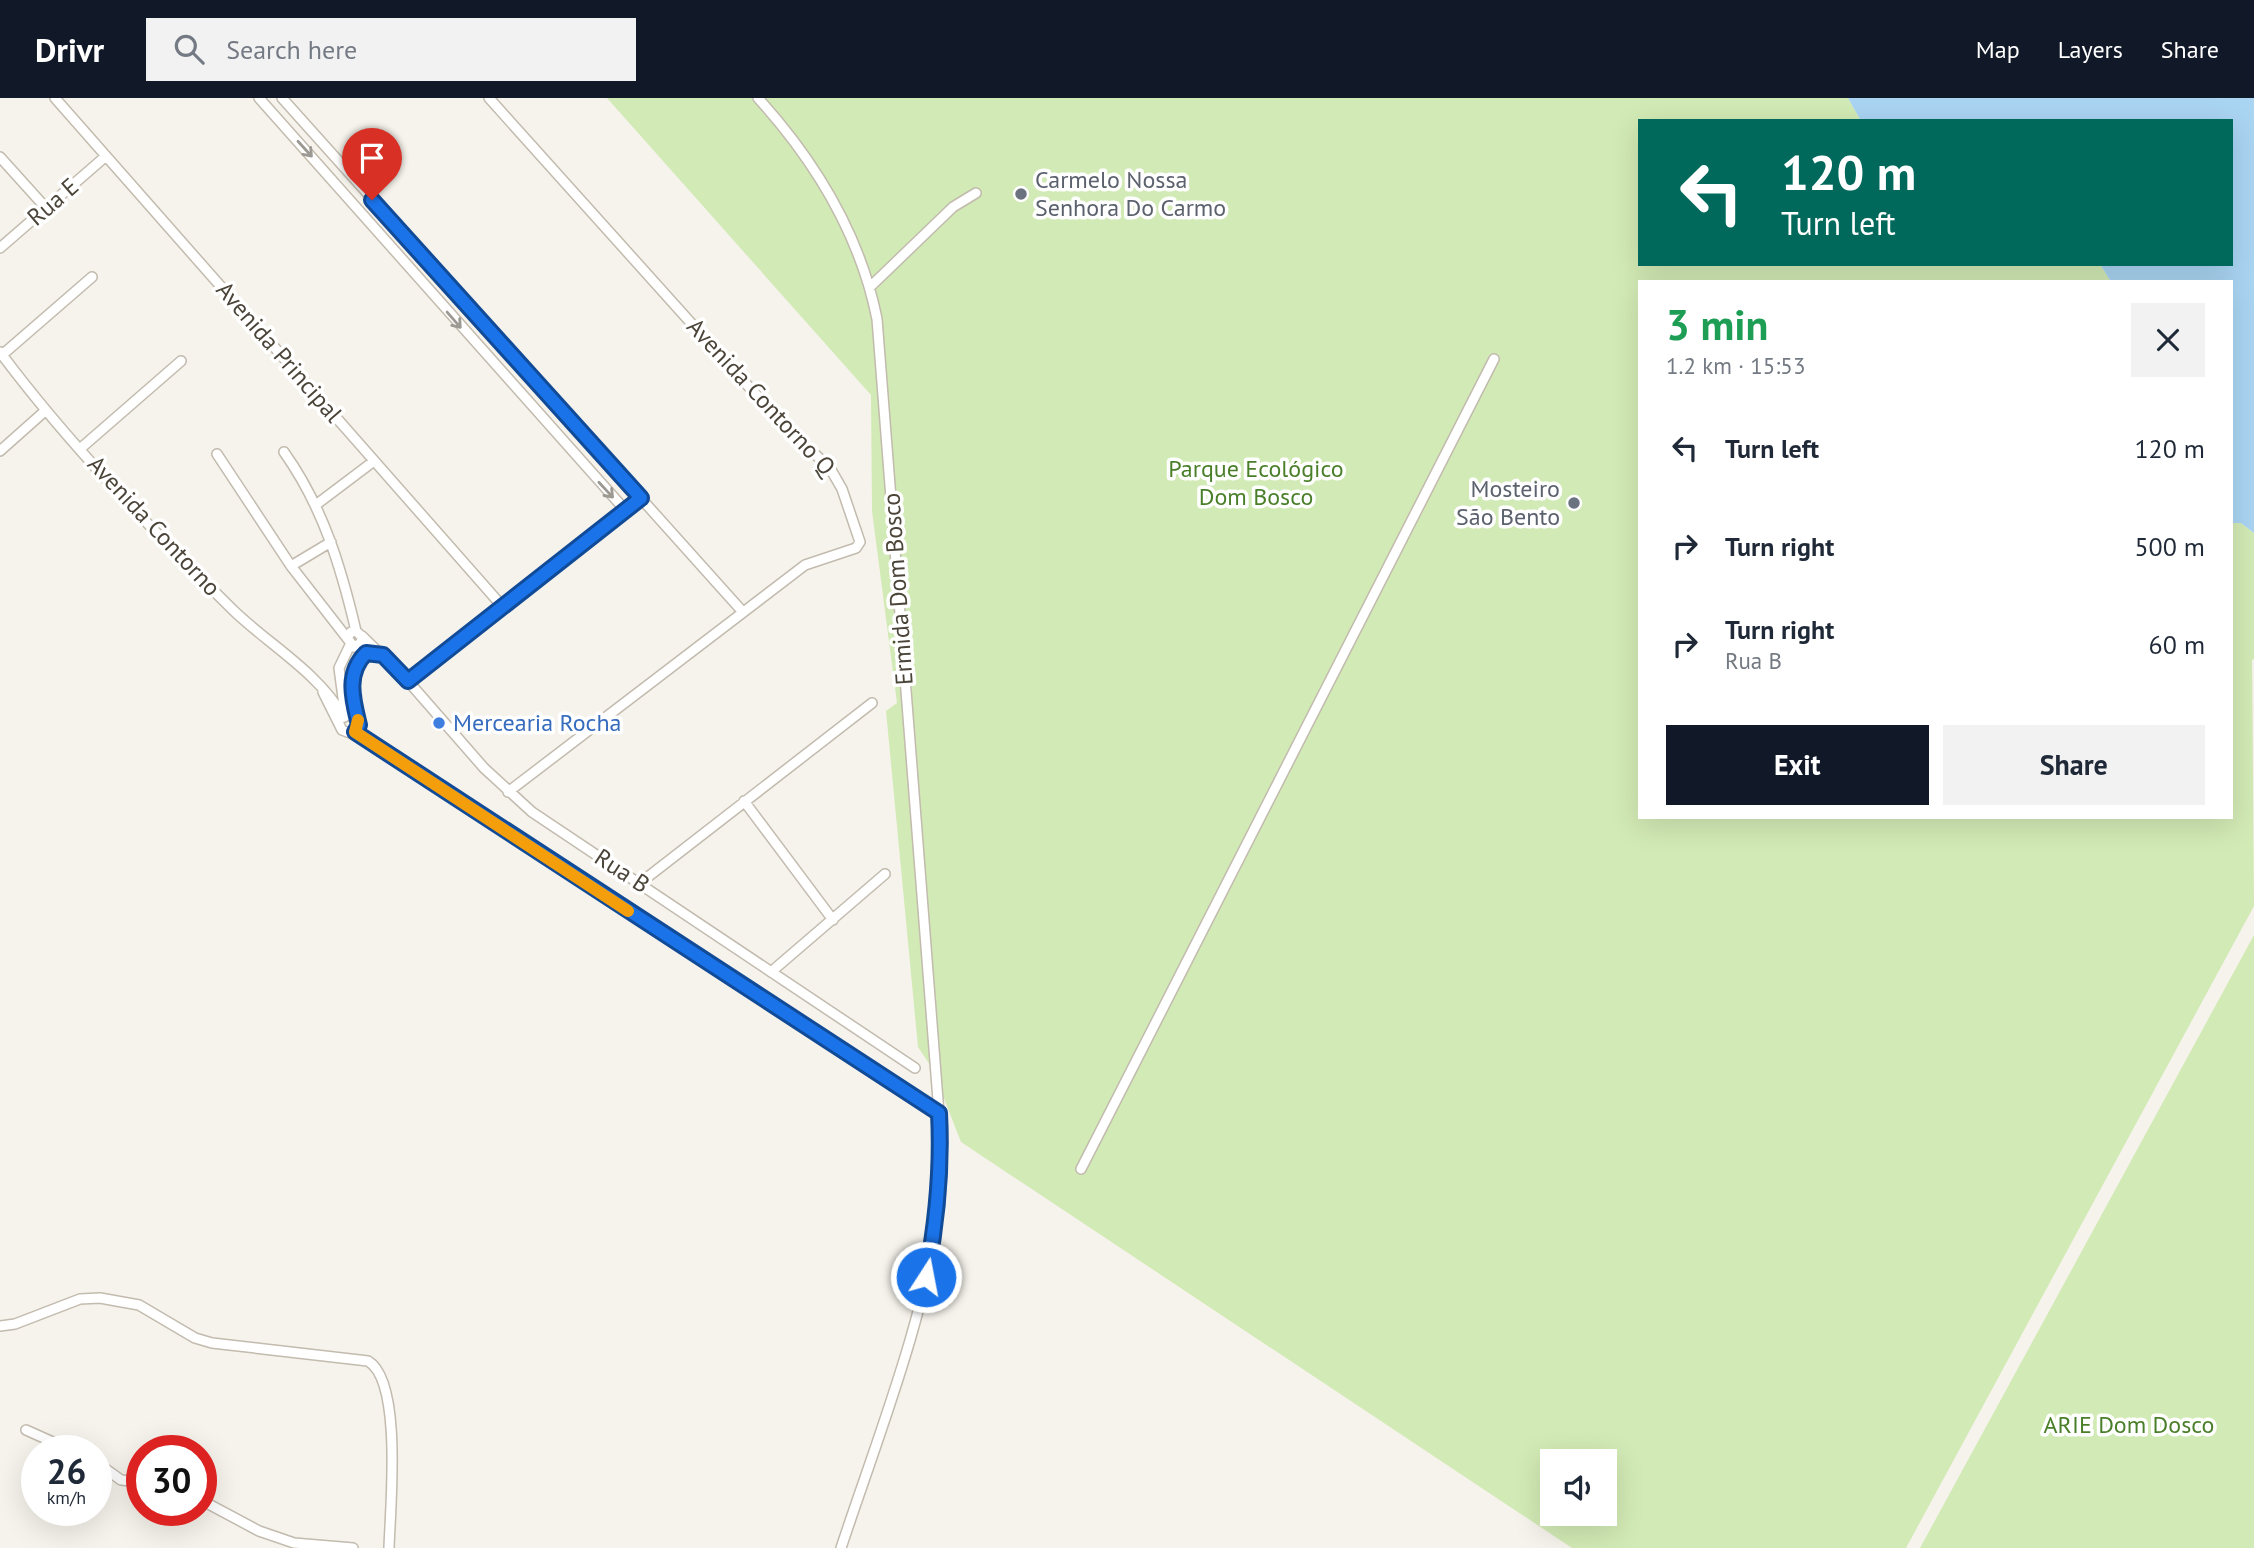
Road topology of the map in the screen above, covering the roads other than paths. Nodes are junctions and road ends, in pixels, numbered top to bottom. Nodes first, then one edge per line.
1 (55, 98) edge
2 (259, 98) edge
3 (282, 98) edge
4 (489, 98) edge
5 (758, 98) edge
6 (106, 156) junction
7 (0, 157) edge
8 (320, 166) junction
9 (344, 167) junction
10 (976, 193) dead end
11 (347, 197) junction
12 (372, 200) junction
13 (46, 208) junction
14 (0, 248) edge
15 (92, 277) dead end
16 (870, 287) junction
17 (1, 354) edge
18 (1494, 359) dead end
19 (181, 361) dead end
20 (45, 411) junction
21 (81, 448) junction
22 (1, 451) edge
23 (284, 452) dead end
24 (217, 454) dead end
25 (374, 461) junction
26 (641, 498) junction
27 (317, 504) junction
28 (626, 510) junction
29 (331, 542) junction
30 (292, 566) junction
31 (502, 606) junction
32 (741, 611) junction
33 (360, 635) junction
34 (347, 645) junction
35 (383, 655) junction
36 (363, 657) junction
37 (408, 681) junction
38 (872, 703) dead end
39 (343, 717) junction
40 (356, 717) junction
41 (355, 732) junction
42 (508, 792) junction
43 (744, 801) junction
44 (886, 874) dead end
45 (640, 883) junction
46 (833, 920) junction
47 (771, 972) junction
48 (915, 1068) dead end
49 (939, 1113) junction
50 (1081, 1168) dead end
51 (0, 1326) edge
52 (26, 1430) dead end
53 (37, 1435) edge
54 (217, 1509) edge
55 (353, 1548) edge
56 (389, 1548) edge
57 (841, 1548) edge

1 - 6 street, Avenida Principal
2 -> 8 street
3 - 9 street
4 - 32 street, Avenida Contorno Q
5 - 16 street, Ermida Dom Bosco
6 - 13 street, Rua E
6 - 25 street, Avenida Principal
7 - 13 street
8 - 9 street
8 - 11 street
9 - 12 street
10 - 16 street
11 - 12 street
11 -> 28 street
12 - 26 street
13 - 14 street, Rua E
15 - 17 street
16 - 49 street, Ermida Dom Bosco
17 - 20 street, Avenida Contorno
18 - 50 street
19 - 21 street
20 - 21 street, Avenida Contorno
20 - 22 street
21 - 39 street, Avenida Contorno
23 - 27 street
24 - 30 street
25 - 27 street
25 - 31 street, Avenida Principal
26 - 28 street
26 - 32 street
27 - 29 street
28 - 31 street
29 - 30 street
29 - 33 street
30 - 34 street
31 - 37 street
32 - 42 street, Avenida Contorno Q
33 - 34 street
33 - 35 street, Rua B
33 - 36 street
34 - 36 street
34 - 39 street
35 - 36 street
35 - 37 street, Rua B
36 - 40 street
37 - 42 street, Rua B
38 - 43 street
39 - 40 street
39 - 41 street
40 - 41 street
41 - 49 street
42 - 45 street, Rua B
43 - 45 street
43 - 46 street
44 - 46 street
45 - 47 street, Rua B
46 - 47 street
47 - 48 street, Rua B
49 - 57 street, Ermida Dom Bosco
51 - 56 street
52 - 53 street
54 - 55 street

